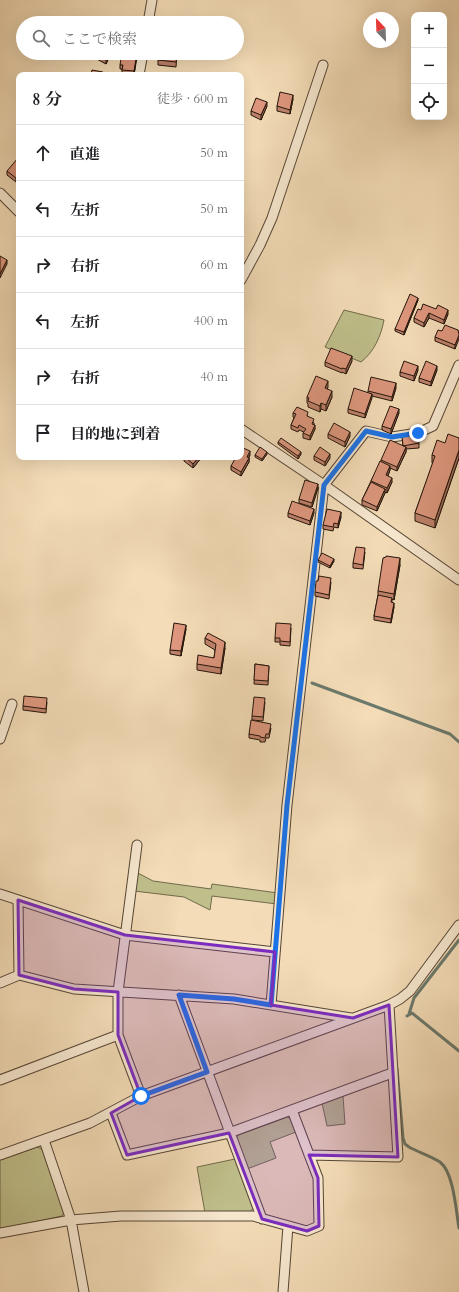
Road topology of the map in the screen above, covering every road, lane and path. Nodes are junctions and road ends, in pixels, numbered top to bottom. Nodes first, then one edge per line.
1 (152, 0) edge
2 (149, 16) edge
3 (142, 60) edge
4 (323, 65) dead end
5 (140, 72) edge
6 (0, 193) edge
7 (16, 209) edge
8 (244, 274) edge
9 (459, 365) edge
10 (244, 432) edge
11 (324, 485) junction
12 (459, 580) edge
13 (12, 704) dead end
14 (0, 739) edge
15 (137, 845) dead end
16 (0, 894) edge
17 (18, 900) junction
18 (459, 925) edge
19 (125, 934) junction
20 (275, 952) junction
21 (19, 975) junction
22 (0, 983) edge
23 (118, 992) junction
24 (179, 995) junction
25 (271, 1005) junction
26 (389, 1005) junction
27 (353, 1018) junction
28 (118, 1035) junction
29 (207, 1072) junction
30 (392, 1073) junction
31 (0, 1080) edge
32 (141, 1096) junction
33 (292, 1110) junction
34 (111, 1112) junction
35 (229, 1133) junction
36 (44, 1140) junction
37 (0, 1155) edge
38 (309, 1155) junction
39 (262, 1219) junction
40 (71, 1220) junction
41 (288, 1226) junction
42 (0, 1234) edge
43 (84, 1292) edge
44 (283, 1292) edge

1 - 2 street
3 - 5 street
4 - 8 street
6 - 7 street
9 - 11 street
10 - 11 street
11 - 12 street
11 - 20 street
13 - 14 street
15 - 19 street
16 - 17 street
17 - 19 street
17 - 21 street
18 - 26 street
19 - 20 street
19 - 23 street
20 - 25 street
21 - 22 street
21 - 23 street
23 - 24 street
23 - 28 street
24 - 25 street
24 - 29 street
25 - 27 street
26 - 27 street
26 - 30 street
27 - 29 street
28 - 31 street
28 - 32 street
29 - 32 street
29 - 35 street
30 - 33 street
30 - 38 street
32 - 34 street
33 - 35 street
33 - 38 street
34 - 35 street
34 - 36 street
35 - 39 street
36 - 37 street
36 - 40 street
38 - 41 street
39 - 40 street
39 - 41 street
40 - 42 street
40 - 43 street
41 - 44 street

